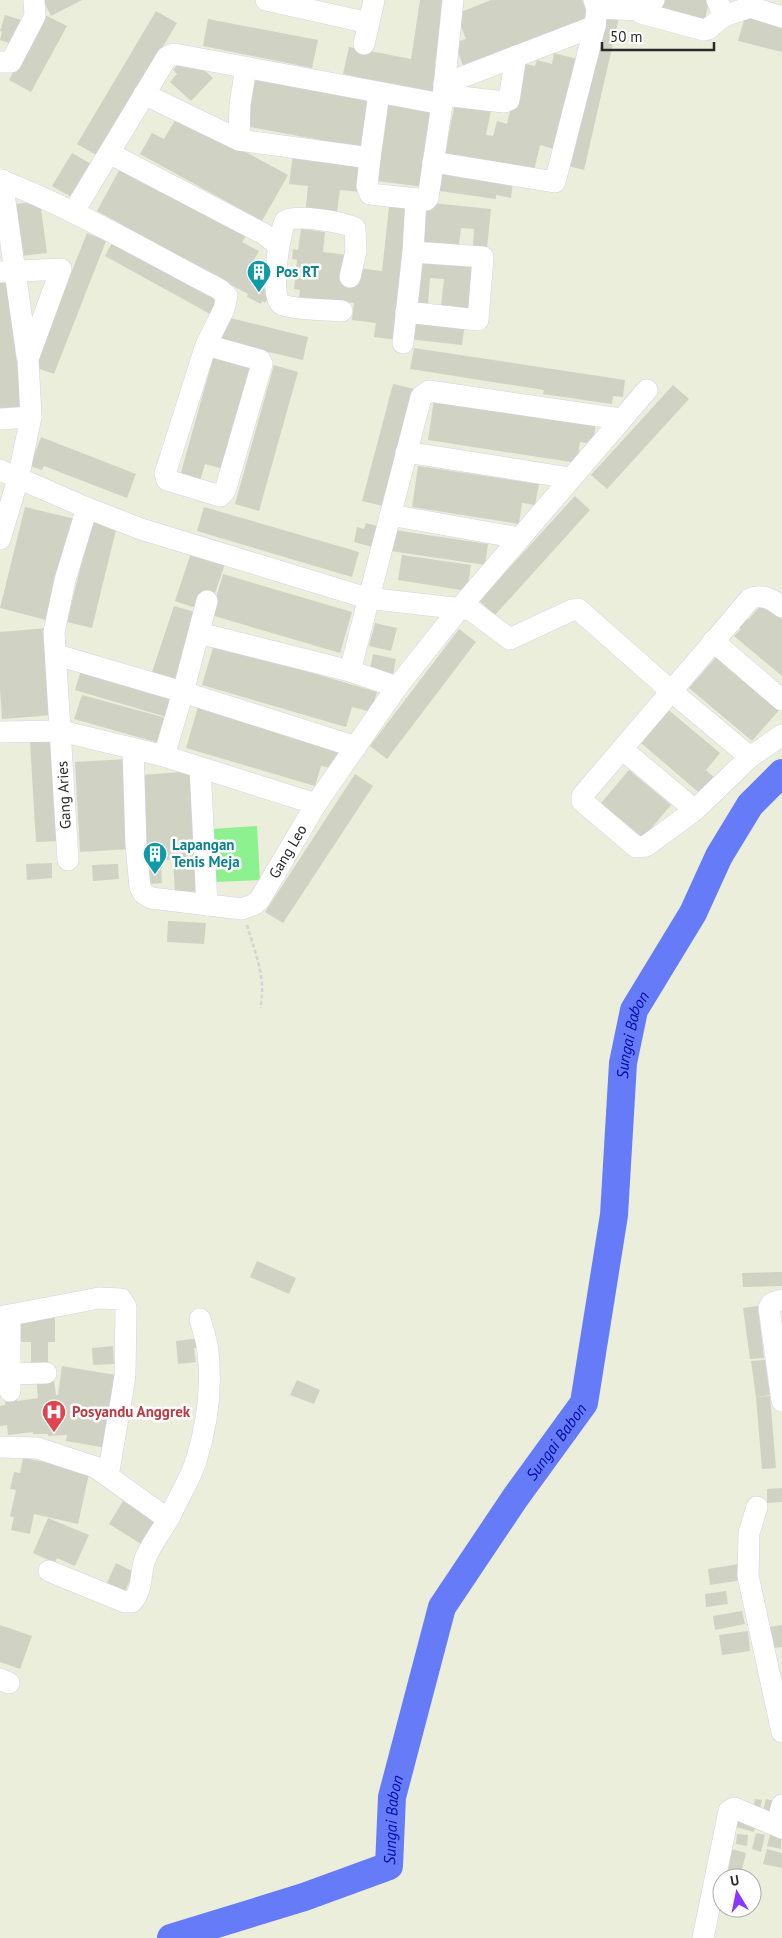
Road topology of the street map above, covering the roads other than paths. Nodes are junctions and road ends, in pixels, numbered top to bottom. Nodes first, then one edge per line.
1 (34, 0) edge
2 (266, 0) edge
3 (374, 0) edge
4 (473, 0) edge
5 (453, 4) edge
6 (753, 4) edge
7 (647, 5) edge
8 (721, 8) edge
9 (596, 11) edge
10 (782, 17) edge
11 (369, 23) junction
12 (364, 44) dead end
13 (516, 56) junction
14 (0, 62) edge
15 (246, 68) junction
16 (378, 93) junction
17 (144, 94) junction
18 (443, 94) junction
19 (239, 140) junction
20 (110, 153) junction
21 (370, 158) junction
22 (433, 162) junction
23 (1, 180) edge
24 (416, 199) junction
25 (74, 211) junction
26 (278, 245) junction
27 (413, 252) junction
28 (8, 271) edge
29 (350, 277) dead end
30 (342, 311) dead end
31 (406, 312) junction
32 (403, 344) dead end
33 (206, 345) junction
34 (28, 359) junction
35 (647, 390) dead end
36 (31, 417) junction
37 (0, 419) edge
38 (620, 419) junction
39 (406, 452) junction
40 (9, 474) edge
41 (570, 478) junction
42 (87, 508) junction
43 (390, 514) junction
44 (519, 538) junction
45 (0, 539) edge
46 (368, 598) junction
47 (207, 601) dead end
48 (782, 607) edge
49 (459, 609) junction
50 (199, 633) junction
51 (713, 641) junction
52 (57, 655) junction
53 (350, 671) junction
54 (397, 687) junction
55 (671, 691) junction
56 (183, 692) junction
57 (782, 700) edge
58 (61, 731) junction
59 (0, 732) edge
60 (782, 735) edge
61 (356, 747) junction
62 (133, 749) junction
63 (622, 749) junction
64 (164, 756) junction
65 (750, 757) junction
66 (200, 768) junction
67 (316, 804) junction
68 (695, 810) junction
69 (68, 860) dead end
70 (207, 905) junction
71 (782, 1300) edge
72 (5, 1316) edge
73 (200, 1319) dead end
74 (779, 1358) edge
75 (46, 1373) dead end
76 (782, 1401) edge
77 (0, 1447) edge
78 (108, 1476) junction
79 (757, 1507) dead end
80 (168, 1519) junction
81 (49, 1571) dead end
82 (782, 1732) edge
83 (782, 1805) edge
84 (780, 1827) edge
85 (704, 1938) edge

1 - 14 street
2 - 11 street
3 - 11 street
4 - 5 street
5 - 18 street
6 - 8 street
6 - 10 street
7 - 8 street
7 - 9 street
9 - 13 street
9 - 22 street
11 - 12 street
13 - 18 street
13 - 18 street
15 - 16 street
15 - 17 street
15 - 19 street
16 - 18 street
16 - 21 street
17 - 19 street
17 - 20 street
18 - 22 street
19 - 21 street
20 - 25 street
20 - 26 street
21 - 24 street
22 - 24 street
23 - 25 street
23 - 28 street
24 - 27 street
25 - 33 street
26 - 29 street
26 - 30 street
27 - 31 street
27 - 31 street
28 - 34 street
28 - 34 street
31 - 32 street
33 - 33 street
34 - 36 street
35 - 38 street, Gang Leo
36 - 37 street
36 - 40 street
38 - 39 street
38 - 41 street, Gang Leo
39 - 41 street
39 - 43 street
40 - 42 street
40 - 45 street
41 - 44 street, Gang Leo
42 - 46 street
42 - 52 street, Gang Aries
43 - 44 street
43 - 46 street
44 - 49 street, Gang Leo
46 - 49 street
46 - 53 street
47 - 50 street
48 - 51 street
49 - 54 street, Gang Leo
49 - 55 street
50 - 53 street
50 - 56 street
51 - 55 street
51 - 57 street
52 - 56 street
52 - 58 street, Gang Aries
53 - 54 street
54 - 61 street, Gang Leo
55 - 63 street
55 - 65 street
56 - 61 street
56 - 64 street
58 - 59 street
58 - 62 street
58 - 69 street, Gang Aries
60 - 65 street
61 - 67 street, Gang Leo
62 - 64 street
62 - 70 street
63 - 68 street
63 - 68 street
64 - 66 street
65 - 68 street
66 - 67 street
66 - 70 street
67 - 70 street, Gang Leo
71 - 74 street
72 - 75 street
72 - 78 street
73 - 80 street
74 - 76 street
77 - 78 street
78 - 80 street
79 - 82 street
80 - 81 street
83 - 84 street
84 - 85 street

